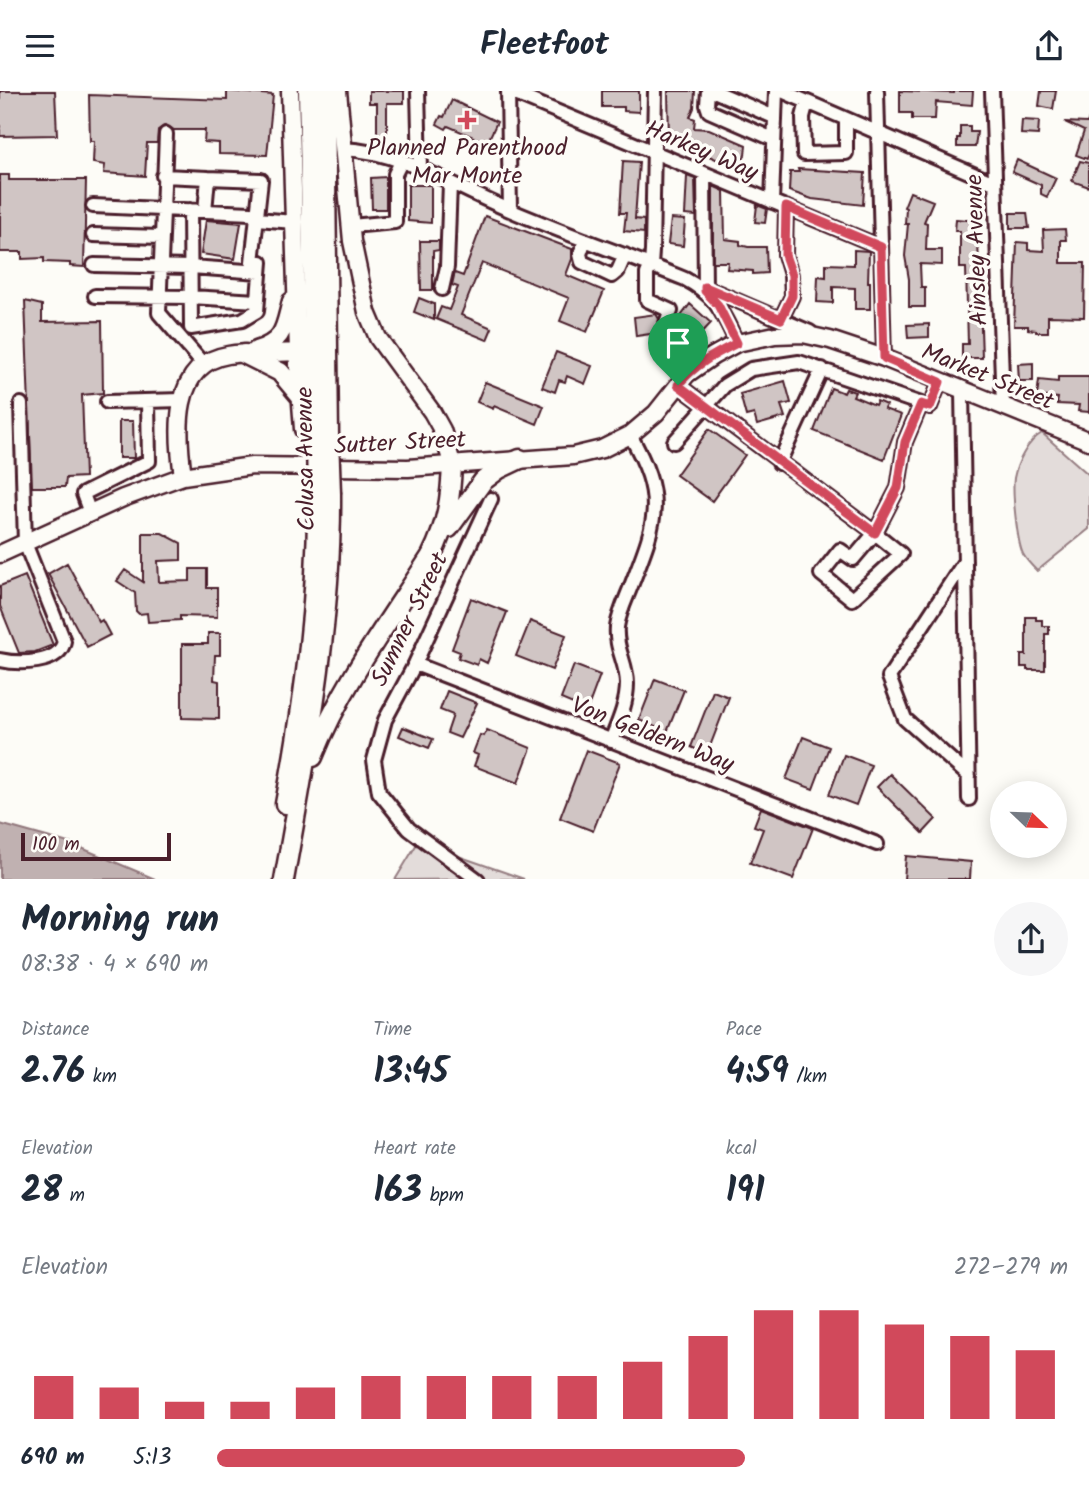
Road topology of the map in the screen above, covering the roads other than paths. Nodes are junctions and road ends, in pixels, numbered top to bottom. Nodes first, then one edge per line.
1 (290, 91) edge
2 (308, 91) edge
3 (325, 91) edge
4 (338, 91) edge
5 (418, 91) edge
6 (508, 91) edge
7 (655, 91) edge
8 (708, 91) edge
9 (714, 91) edge
10 (776, 91) edge
11 (782, 91) edge
12 (877, 91) edge
13 (992, 91) edge
14 (807, 102) junction
15 (774, 117) junction
16 (846, 120) junction
17 (166, 134) dead end
18 (877, 134) junction
19 (774, 139) junction
20 (343, 149) junction
21 (654, 152) junction
22 (401, 162) junction
23 (420, 169) junction
24 (704, 173) junction
25 (163, 176) junction
26 (208, 178) junction
27 (450, 183) junction
28 (994, 183) junction
29 (772, 202) junction
30 (93, 206) dead end
31 (786, 207) junction
32 (161, 209) junction
33 (190, 210) junction
34 (510, 210) junction
35 (205, 211) junction
36 (257, 219) junction
37 (294, 222) junction
38 (351, 226) junction
39 (93, 235) dead end
40 (161, 237) junction
41 (585, 240) junction
42 (881, 247) junction
43 (625, 255) junction
44 (94, 265) dead end
45 (651, 265) junction
46 (160, 267) junction
47 (191, 267) junction
48 (260, 272) junction
49 (295, 284) junction
50 (442, 289) dead end
51 (705, 289) junction
52 (95, 296) dead end
53 (160, 297) junction
54 (191, 297) junction
55 (257, 301) junction
56 (781, 319) junction
57 (830, 340) junction
58 (737, 343) junction
59 (298, 352) junction
60 (244, 353) junction
61 (884, 358) junction
62 (204, 364) junction
63 (822, 369) junction
64 (683, 379) junction
65 (940, 382) junction
66 (962, 391) junction
67 (302, 399) junction
68 (182, 400) junction
69 (148, 401) junction
70 (107, 402) dead end
71 (21, 404) dead end
72 (921, 404) junction
73 (706, 407) junction
74 (1003, 407) junction
75 (630, 435) junction
76 (317, 438) junction
77 (1089, 441) edge
78 (674, 442) dead end
79 (520, 459) junction
80 (452, 463) junction
81 (779, 463) junction
82 (183, 476) junction
83 (319, 495) junction
84 (491, 499) dead end
85 (90, 513) junction
86 (875, 533) junction
87 (440, 539) junction
88 (25, 543) junction
89 (0, 554) edge
90 (965, 561) junction
91 (0, 660) edge
92 (415, 664) junction
93 (611, 741) junction
94 (969, 776) junction
95 (969, 799) dead end
96 (298, 803) junction
97 (288, 822) junction
98 (877, 844) dead end
99 (272, 879) edge
100 (284, 879) edge
101 (477, 879) edge

1 - 37 main road, Colusa Avenue
2 - 76 highway, Colusa Avenue
3 - 76 highway, Colusa Avenue
4 - 20 main road
5 - 23 street
6 - 21 street, Harkey Way
6 - 34 street
7 - 21 street
8 - 19 street
9 - 15 street
10 - 15 street
11 - 14 street
12 - 18 street
13 - 28 street, Ainsley Avenue
14 - 16 street
14 - 16 street
15 - 19 street
16 - 18 street
17 - 25 street
18 - 28 street
18 - 42 street
19 - 29 street
20 - 22 street, Market Street
20 - 38 main road
21 - 24 street, Harkey Way
21 - 45 street
22 - 23 street, Market Street
22 - 38 street
23 - 27 street, Market Street
24 - 29 street, Harkey Way
24 - 51 street
25 - 26 street
25 - 32 street
26 - 35 street
26 - 36 street
27 - 34 street, Market Street
27 - 50 street
28 - 74 street, Ainsley Avenue
29 - 31 street, Harkey Way
30 - 32 street
31 - 42 street, Harkey Way
31 - 56 street
32 - 33 street
32 - 40 street
33 - 35 street
33 - 47 street
34 - 41 street, Market Street
35 - 36 street
36 - 37 street
36 - 48 street
37 - 49 main road, Colusa Avenue
38 - 80 main road
39 - 40 street
40 - 46 street
41 - 43 street, Market Street
41 - 43 street
42 - 61 street
43 - 45 street, Market Street
44 - 46 street
45 - 51 street, Market Street
45 - 64 street
46 - 47 street
46 - 53 street
47 - 48 street
47 - 54 street
48 - 55 street
49 - 59 main road, Colusa Avenue
49 - 60 main road
51 - 56 street, Market Street
51 - 58 street, Market Street
52 - 53 street
53 - 54 street
53 - 62 street
54 - 55 street
54 - 55 street
56 - 57 street, Market Street
57 - 58 main road, Market Street
57 - 61 main road, Market Street
58 - 64 main road, Sutter Street
59 - 60 main road
59 - 67 highway
60 - 62 main road
60 - 67 highway
61 - 65 main road, Market Street
62 - 68 main road
63 - 72 street
63 - 73 street
63 - 81 street
64 - 73 street
64 - 75 main road, Sutter Street
65 - 66 main road, Market Street
65 - 72 street
66 - 74 main road, Market Street
66 - 90 street
67 - 76 highway
68 - 69 street
68 - 82 main road
69 - 70 street
69 - 85 street
71 - 88 street
72 - 86 street
73 - 78 street
73 - 81 street
74 - 77 main road, Market Street
75 - 79 main road, Sutter Street
75 - 93 street
76 - 83 highway, Colusa Avenue, bridge
79 - 80 main road, Sutter Street
79 - 87 highway
80 - 82 main road, Sutter Street
80 - 87 highway
81 - 86 street
82 - 85 main road, Sutter Street
83 - 96 highway, Colusa Avenue
83 - 97 highway, Colusa Avenue
84 - 92 street, Sumner Street
85 - 88 main road, Sutter Street
86 - 86 street
87 - 96 highway
88 - 89 main road, Sutter Street
88 - 91 street
90 - 94 street
90 - 94 street
92 - 93 street, Von Geldern Way
92 - 101 street, Sumner Street
93 - 98 street, Von Geldern Way
94 - 95 street
96 - 97 highway, Colusa Avenue
97 - 99 highway
97 - 100 highway

